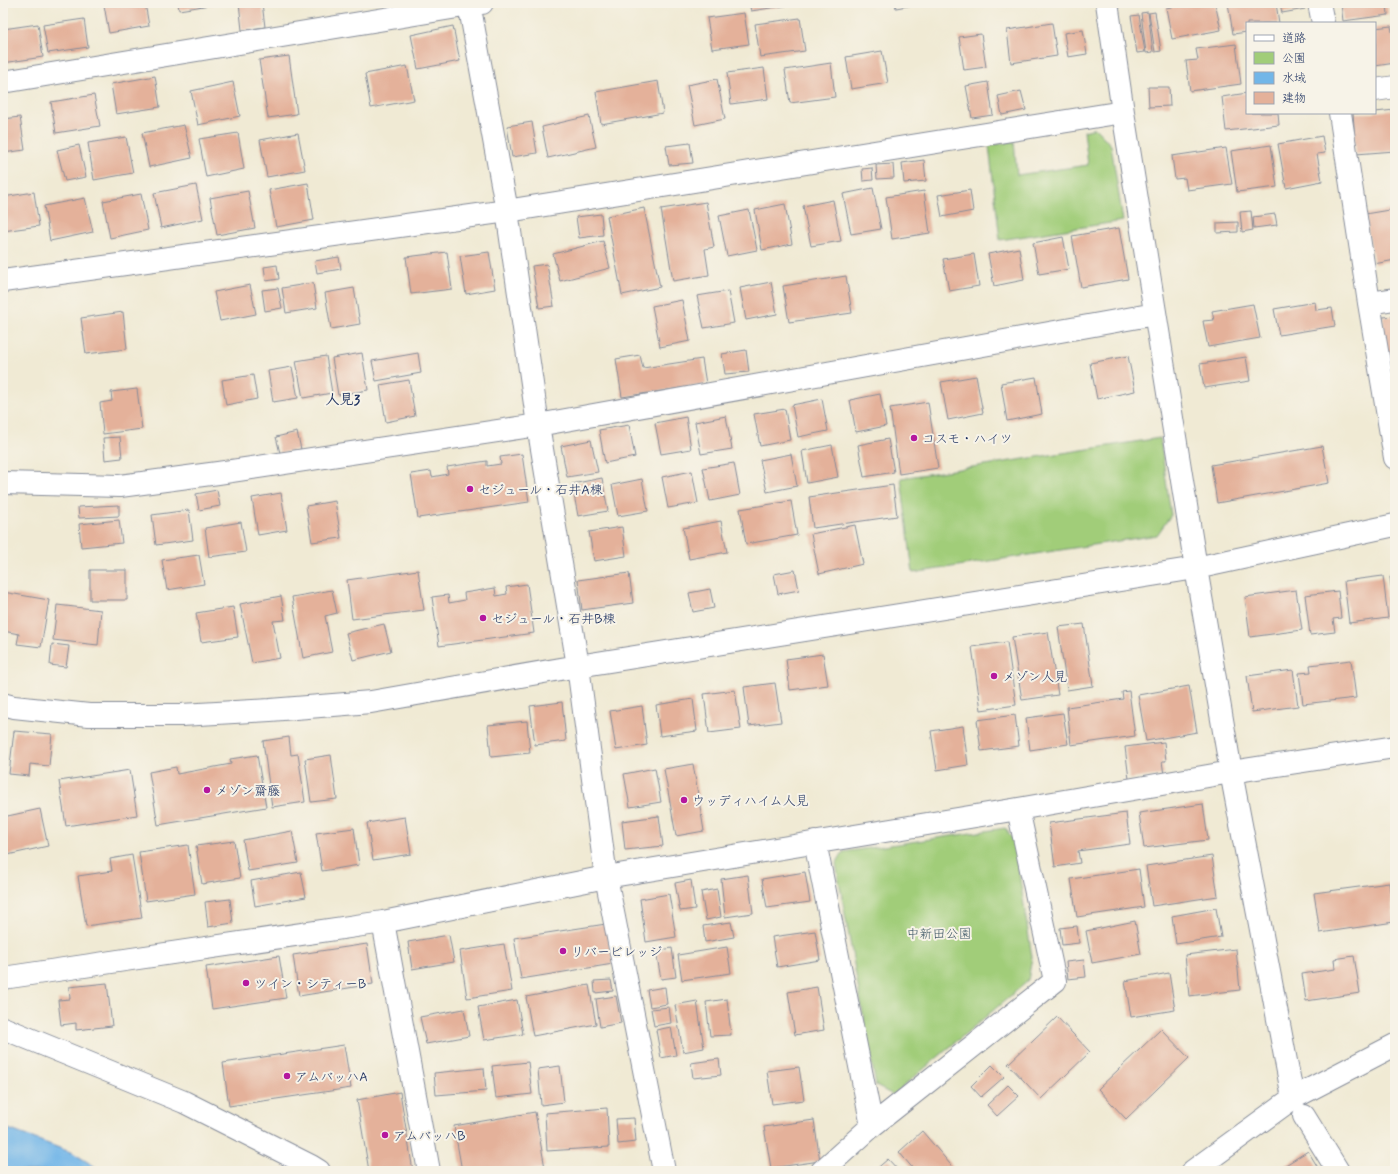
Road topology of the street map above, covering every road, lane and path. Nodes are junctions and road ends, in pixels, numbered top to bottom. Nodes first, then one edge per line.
1 (1107, 3) edge
2 (1319, 3) edge
3 (473, 4) edge
4 (1323, 22) edge
5 (3, 82) edge
6 (1395, 87) edge
7 (1376, 90) edge
8 (1123, 112) junction
9 (1340, 114) edge
10 (507, 211) junction
11 (3, 281) edge
12 (1395, 299) edge
13 (1369, 303) junction
14 (1155, 314) junction
15 (538, 425) junction
16 (1395, 458) edge
17 (3, 483) edge
18 (1395, 525) edge
19 (1196, 568) junction
20 (578, 666) junction
21 (3, 704) edge
22 (1395, 747) edge
23 (1231, 772) junction
24 (1018, 809) junction
25 (814, 842) junction
26 (606, 877) junction
27 (382, 922) junction
28 (3, 978) edge
29 (3, 1028) edge
30 (1395, 1045) edge
31 (1298, 1107) junction
32 (872, 1126) junction
33 (319, 1171) edge
34 (429, 1171) edge
35 (664, 1171) edge
36 (822, 1171) edge
37 (1193, 1171) edge
38 (1338, 1171) edge

1 - 8 street
2 - 4 street
3 - 5 street
3 - 10 street
6 - 7 street
8 - 10 street
8 - 14 street
9 - 13 street
10 - 11 street
10 - 15 street
12 - 13 street
13 - 16 street
14 - 15 street
14 - 19 street
15 - 17 street
15 - 20 street
18 - 19 street
19 - 20 street
19 - 23 street
20 - 21 street
20 - 26 street
22 - 23 street
23 - 24 street
23 - 31 street
24 - 25 street
24 - 32 street
25 - 26 street
25 - 32 street
26 - 27 street
26 - 35 street
27 - 28 street
27 - 34 street
29 - 33 street
30 - 31 street
31 - 37 street
31 - 38 street
32 - 36 street

